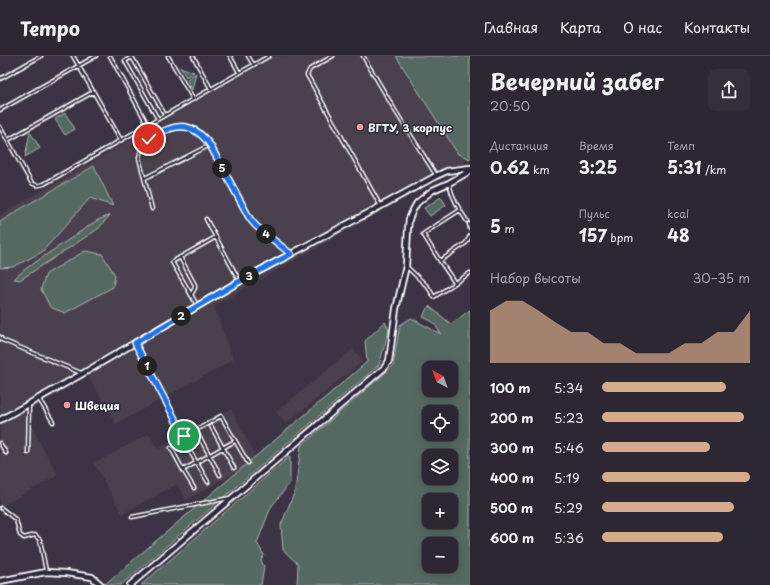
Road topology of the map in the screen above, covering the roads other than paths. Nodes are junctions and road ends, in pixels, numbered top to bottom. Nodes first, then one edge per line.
1 (41, 56) edge
2 (73, 56) edge
3 (96, 56) edge
4 (110, 56) edge
5 (132, 56) edge
6 (168, 56) edge
7 (193, 56) edge
8 (230, 56) edge
9 (248, 56) edge
10 (269, 56) edge
11 (333, 56) edge
12 (363, 56) edge
13 (253, 64) junction
14 (79, 66) junction
15 (239, 72) junction
16 (0, 79) edge
17 (211, 89) junction
18 (93, 92) junction
19 (193, 99) junction
20 (0, 110) edge
21 (165, 115) junction
22 (158, 119) junction
23 (148, 125) junction
24 (0, 126) edge
25 (8, 140) junction
26 (121, 140) junction
27 (210, 145) junction
28 (470, 168) edge
29 (470, 171) edge
30 (436, 176) junction
31 (144, 178) junction
32 (449, 183) junction
33 (381, 206) junction
34 (152, 209) dead end
35 (460, 210) junction
36 (206, 219) dead end
37 (470, 229) edge
38 (470, 236) edge
39 (216, 237) junction
40 (291, 254) junction
41 (180, 257) junction
42 (440, 261) junction
43 (406, 266) junction
44 (470, 273) edge
45 (240, 281) junction
46 (455, 283) junction
47 (191, 295) junction
48 (198, 306) junction
49 (0, 337) edge
50 (135, 343) junction
51 (82, 374) junction
52 (39, 398) junction
53 (29, 404) junction
54 (0, 420) edge
55 (53, 422) dead end
56 (211, 426) dead end
57 (198, 434) dead end
58 (184, 441) dead end
59 (235, 441) junction
60 (0, 443) edge
61 (172, 448) dead end
62 (222, 448) junction
63 (6, 453) dead end
64 (28, 453) dead end
65 (209, 455) junction
66 (196, 463) junction
67 (248, 463) dead end
68 (234, 468) dead end
69 (183, 470) junction
70 (220, 475) dead end
71 (208, 482) dead end
72 (194, 488) dead end
73 (233, 498) junction
74 (0, 508) edge
75 (132, 517) dead end
76 (46, 572) junction
77 (4, 585) edge
78 (101, 585) edge
79 (130, 585) edge

1 - 16 lane
2 - 14 lane
3 - 14 lane
4 - 23 lane
5 - 21 lane
5 - 22 lane
6 - 19 lane
7 - 17 lane
8 - 15 lane
9 - 13 lane
10 - 13 lane
11 - 33 lane
12 - 30 lane
13 - 15 lane
14 - 18 lane
14 - 20 lane
15 - 17 lane
17 - 19 lane
18 - 25 lane
18 - 26 lane
19 - 21 lane
21 - 22 lane
22 - 23 lane
23 - 26 lane
24 - 25 lane
25 - 26 lane
27 - 31 lane
27 - 31 lane
27 - 40 lane
28 - 30 street
29 - 32 street
30 - 33 street
31 - 34 lane
32 - 35 lane
32 - 43 street
33 - 40 street
35 - 37 lane
35 - 42 lane
36 - 39 lane
38 - 42 lane
39 - 41 lane
39 - 45 lane
40 - 45 street
41 - 47 lane
41 - 47 lane
42 - 46 lane
43 - 46 lane
43 - 73 street
44 - 46 lane
45 - 48 street
47 - 48 lane
48 - 50 street
49 - 51 lane
50 - 51 street
50 - 59 lane
51 - 52 street
52 - 53 street
52 - 55 lane
53 - 54 street
53 - 64 lane
56 - 62 lane
57 - 65 lane
58 - 66 lane
59 - 62 lane
59 - 67 lane
60 - 63 lane
61 - 69 lane
62 - 65 lane
62 - 68 lane
65 - 66 lane
65 - 70 lane
66 - 69 lane
66 - 71 lane
69 - 72 lane
73 - 75 lane
73 - 79 street
74 - 76 lane
76 - 77 street
76 - 78 street

